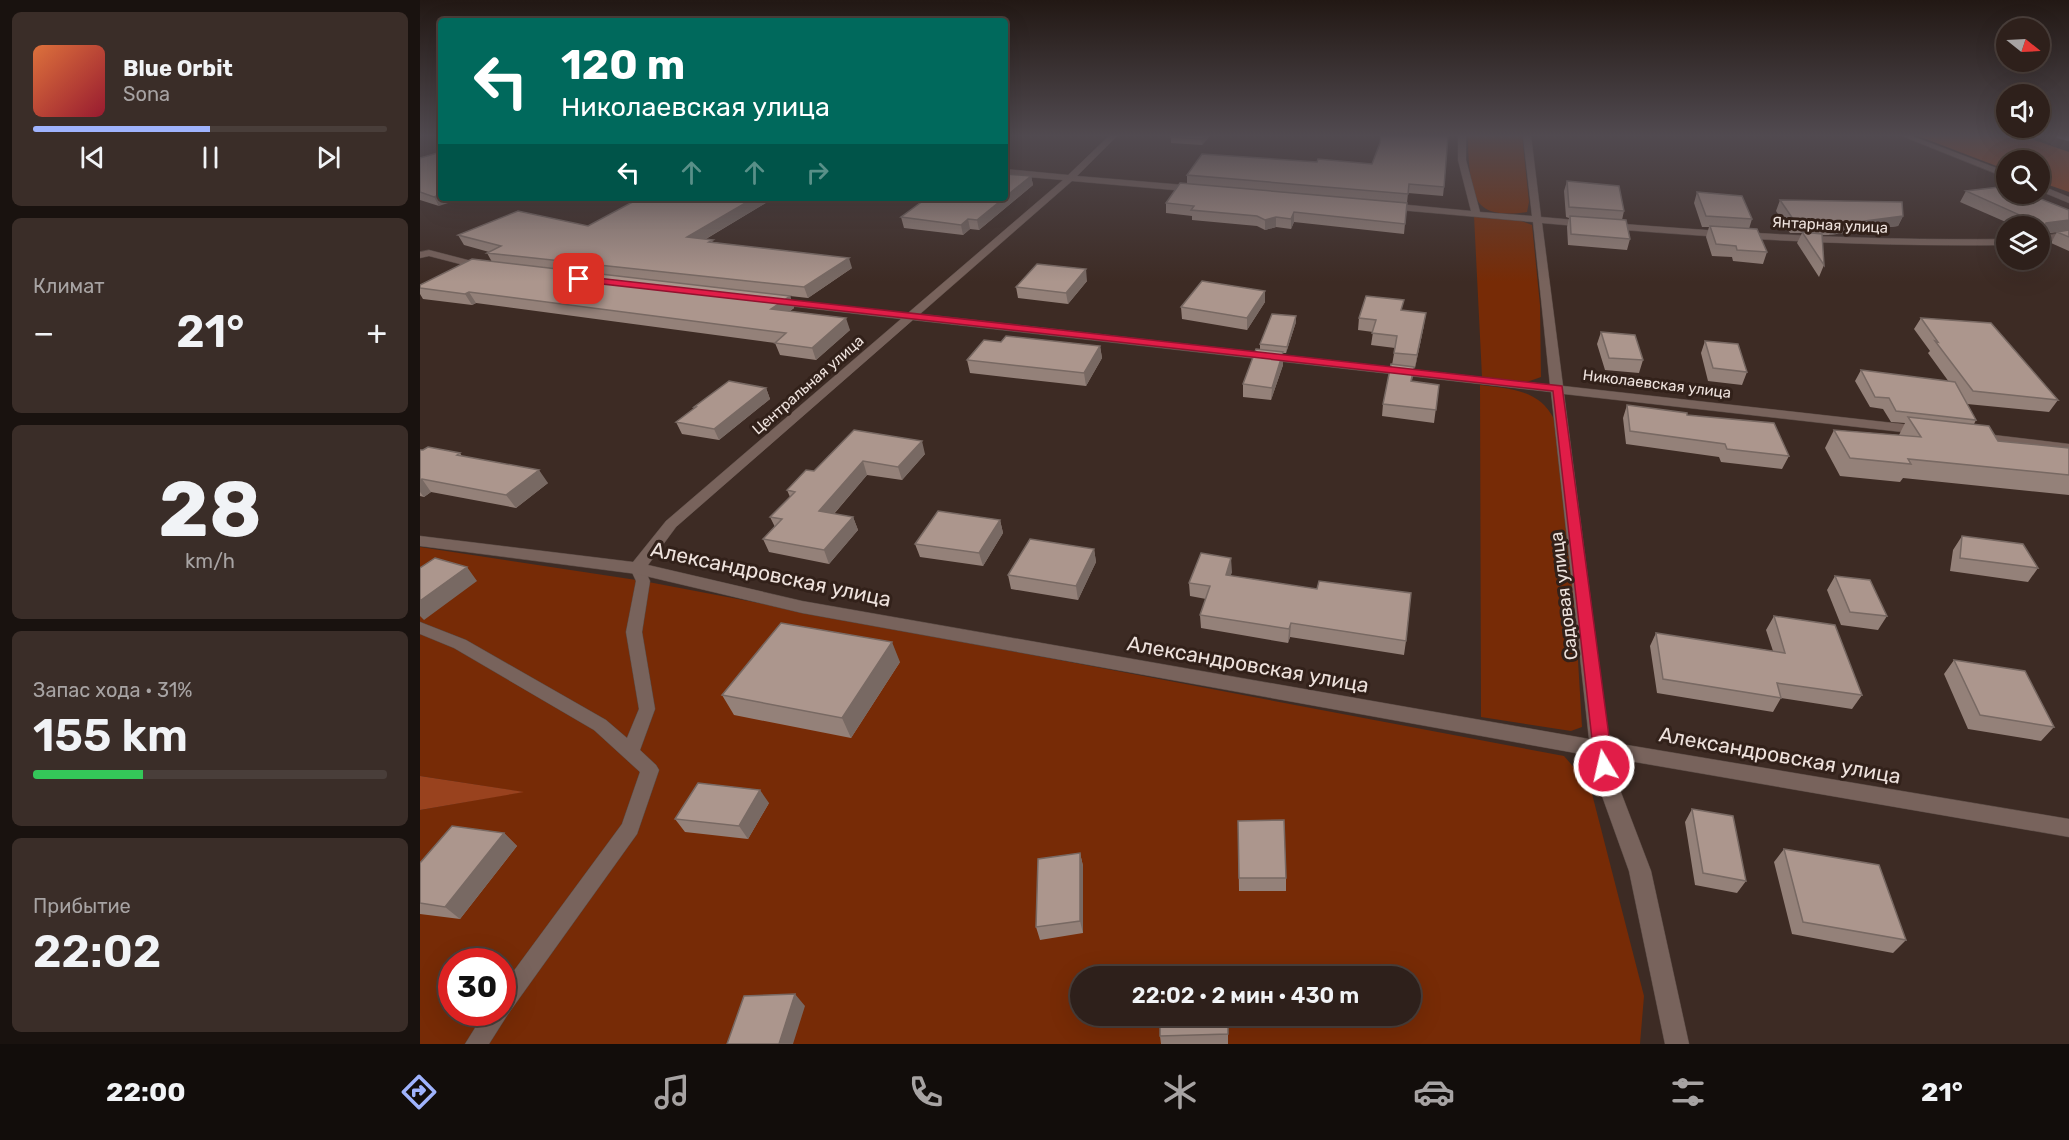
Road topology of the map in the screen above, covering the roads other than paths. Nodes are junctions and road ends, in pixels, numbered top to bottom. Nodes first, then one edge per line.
1 (1063, 185) edge
2 (1146, 185) edge
3 (1469, 185) edge
4 (1532, 185) edge
5 (1205, 190) edge
6 (2050, 192) edge
7 (2069, 200) edge
8 (1382, 205) edge
9 (1476, 213) junction
10 (1536, 220) junction
11 (2069, 235) edge
12 (2050, 238) edge
13 (1996, 242) edge
14 (423, 252) edge
15 (501, 270) edge
16 (756, 299) edge
17 (911, 317) junction
18 (1558, 388) junction
19 (1933, 432) edge
20 (1967, 436) edge
21 (2069, 448) edge
22 (420, 541) edge
23 (636, 568) junction
24 (420, 628) edge
25 (1600, 749) junction
26 (630, 752) junction
27 (2069, 828) edge
28 (516, 987) edge
29 (488, 1026) edge
30 (476, 1044) edge
31 (1677, 1044) edge

1 - 17 street, Центральная улица
2 - 5 street
3 - 9 street
4 - 10 street, Садовая улица
6 - 7 street
8 - 9 street, Янтарная улица
9 - 10 street, Янтарная улица
10 - 13 street, Янтарная улица
10 - 18 street, Садовая улица
11 - 12 street
14 - 15 street
16 - 17 street, Николаевская улица
17 - 18 street, Николаевская улица
17 - 23 street, Центральная улица
18 - 19 street, Николаевская улица
18 - 25 street, Садовая улица
20 - 21 street
22 - 23 street, Александровская улица
23 - 25 street, Александровская улица
23 - 26 lane
24 - 26 lane
25 - 27 street, Александровская улица
25 - 31 street, Садовая улица
26 - 28 lane
29 - 30 lane

